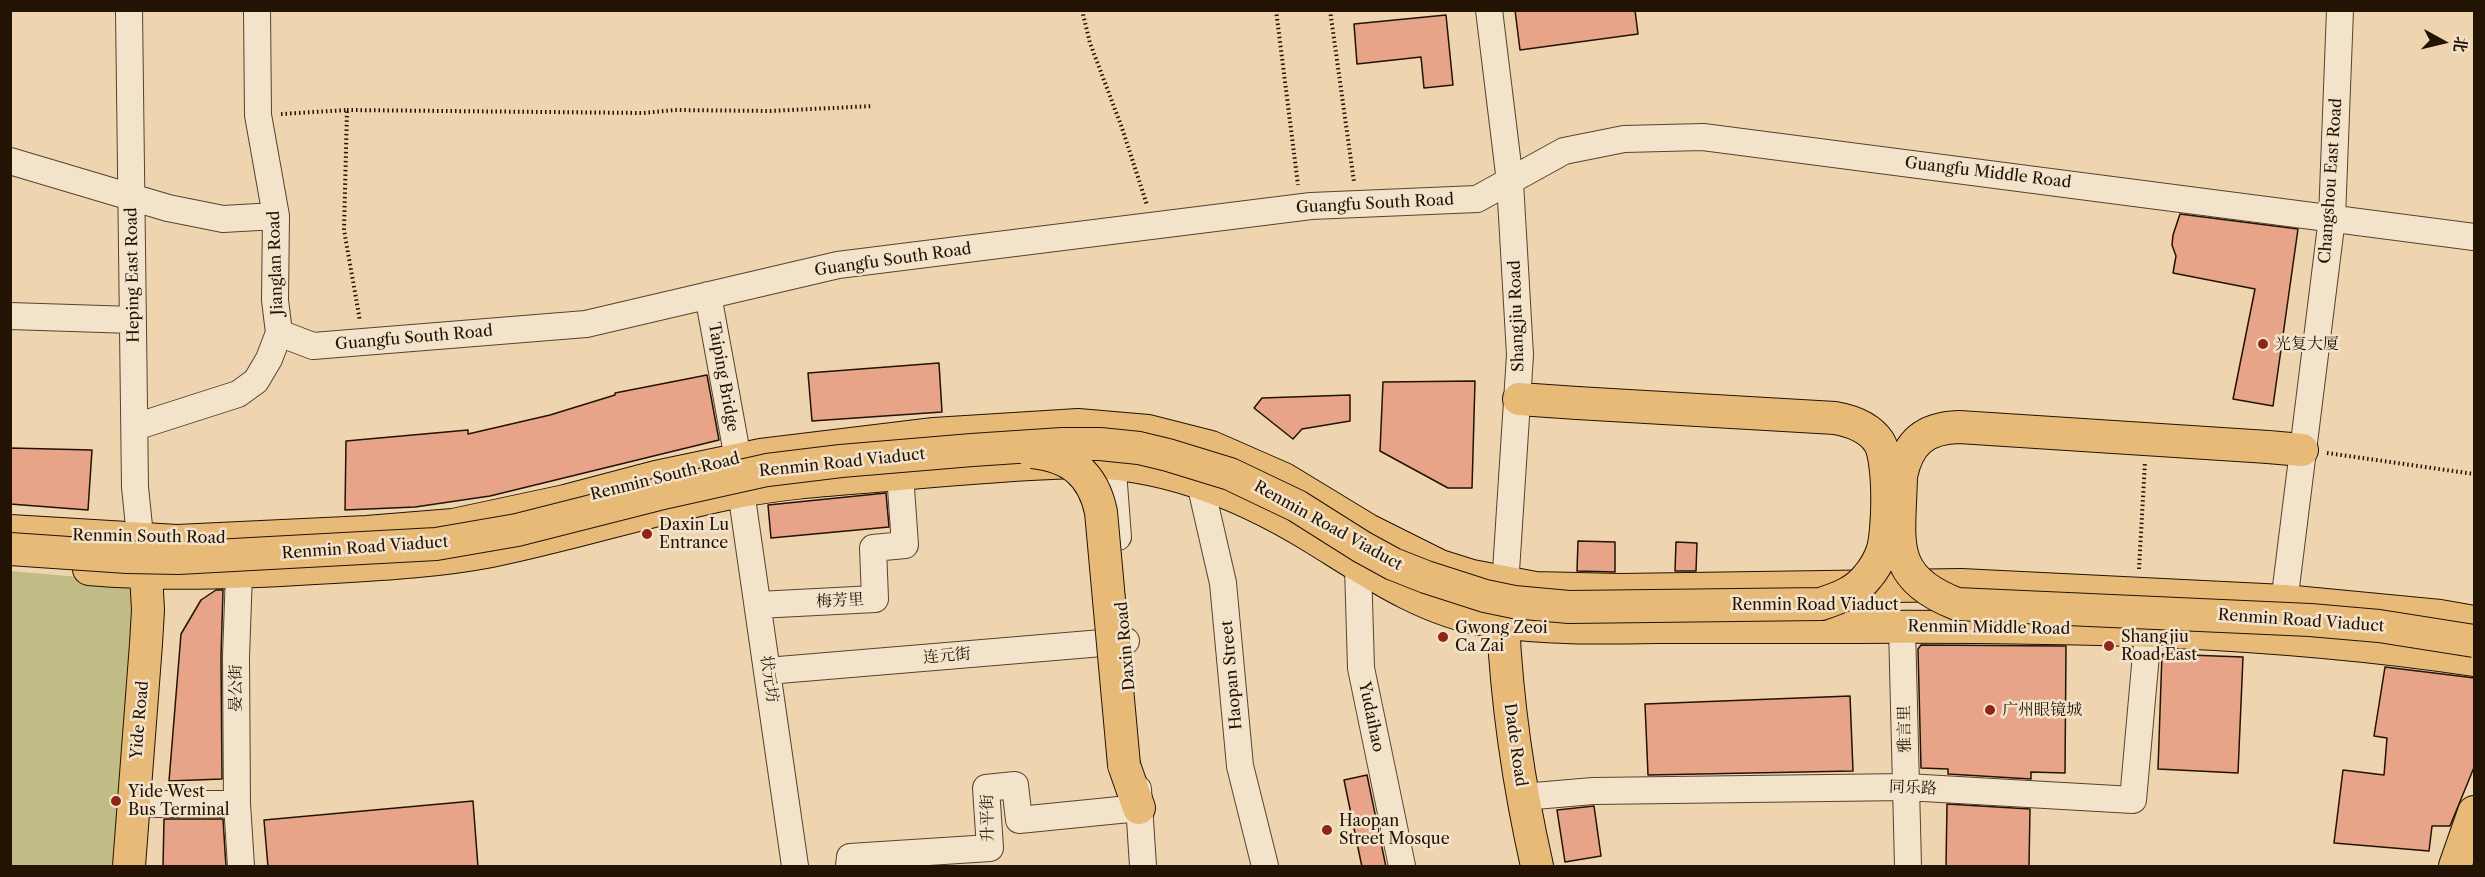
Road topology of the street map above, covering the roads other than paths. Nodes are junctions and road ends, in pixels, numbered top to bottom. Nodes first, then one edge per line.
1 (129, 10) edge
2 (257, 10) edge
3 (1489, 10) edge
4 (2340, 10) edge
5 (10, 161) edge
6 (1510, 182) junction
7 (132, 196) junction
8 (276, 216) junction
9 (2332, 218) junction
10 (2475, 237) edge
11 (708, 295) junction
12 (10, 316) edge
13 (133, 321) junction
14 (279, 333) junction
15 (1519, 399) junction
16 (1110, 426) junction
17 (135, 428) junction
18 (999, 448) junction
19 (2302, 450) junction
20 (738, 459) junction
21 (1112, 463) junction
22 (900, 474) junction
23 (1200, 483) junction
24 (741, 491) junction
25 (10, 531) edge
26 (139, 540) junction
27 (10, 549) edge
28 (10, 563) edge
29 (1358, 566) junction
30 (239, 573) junction
31 (146, 574) junction
32 (1504, 583) junction
33 (2284, 601) junction
34 (1821, 604) junction
35 (1957, 604) junction
36 (758, 605) junction
37 (1503, 622) junction
38 (2475, 622) edge
39 (1902, 627) junction
40 (2148, 632) junction
41 (2279, 638) junction
42 (1126, 641) junction
43 (2475, 641) edge
44 (2475, 660) edge
45 (767, 671) junction
46 (1906, 787) junction
47 (1523, 797) junction
48 (132, 804) junction
49 (237, 804) junction
50 (1139, 808) junction
51 (2475, 812) edge
52 (129, 867) edge
53 (241, 867) edge
54 (795, 867) edge
55 (849, 867) edge
56 (1143, 867) edge
57 (1265, 867) edge
58 (1402, 867) edge
59 (1537, 867) edge
60 (1908, 867) edge
61 (2455, 867) edge

1 - 7 street, Heping East Road
2 - 8 street, Jianglan Road
3 - 6 street, Shangjiu Road
4 - 9 street, Changshou East Road
5 - 7 street
6 - 9 street, Guangfu Middle Road
6 - 11 street, Guangfu South Road
6 - 15 street, Shangjiu Road
7 - 8 street
7 - 13 street, Heping East Road
8 - 14 street, Jianglan Road
9 - 10 street, Guangfu Middle Road
9 - 19 street, Changshou East Road
11 - 14 street, Guangfu South Road
11 - 20 street, Taiping Bridge
12 - 13 street
13 - 17 street, Heping East Road
14 - 17 street, Jianglan Road
15 - 32 street, Shangjiu Road
15 - 34 main road, bridge
16 - 20 main road, Renmin South Road
16 - 21 street, Daxin Road
16 - 32 main road, Renmin South Road
17 - 26 street, Heping East Road
18 - 27 main road, Renmin Road Viaduct, bridge
18 - 34 main road, Renmin Road Viaduct, bridge
18 - 50 main road, bridge
19 - 33 street, Changshou East Road
19 - 35 main road, bridge
20 - 26 main road, Renmin South Road
21 - 22 main road, Renmin South Road
21 - 23 main road, Renmin South Road
21 - 42 street, Daxin Road
22 - 24 main road, Renmin South Road
22 - 36 street, 梅芳里
23 - 29 main road, Renmin South Road
23 - 57 street, Haopan Street
24 - 30 main road, Renmin South Road
24 - 36 street, 状元坊
25 - 26 main road, Renmin South Road
26 - 31 street, Heping East Road
28 - 31 main road, Renmin South Road
29 - 37 main road, Renmin South Road
29 - 58 street, Yudaihao
30 - 31 main road, Renmin South Road
30 - 49 street, 晏公街
31 - 48 main road, Yide Road
32 - 33 main road
32 - 37 street, Shangjiu Road
33 - 38 main road
33 - 41 street, Changshou East Road
34 - 35 main road, Renmin Road Viaduct, bridge
35 - 43 main road, Renmin Road Viaduct, bridge
36 - 45 street, 状元坊
37 - 39 main road, Renmin Middle Road
37 - 47 main road, Dade Road
39 - 40 main road, Renmin Middle Road
39 - 46 street, 雅言里
40 - 41 main road, Renmin Middle Road
40 - 46 street, 同乐路
41 - 44 main road, Renmin Middle Road
42 - 45 street, 连元街
42 - 50 street, Daxin Road
45 - 54 street, 状元坊
46 - 47 street, 同乐路
46 - 60 street, 雅言里
47 - 59 main road, Dade Road
48 - 49 street
48 - 52 main road, Yide Road
49 - 53 street, 晏公街
50 - 55 street, 升平街
50 - 56 street, Daxin Road
51 - 61 main road

